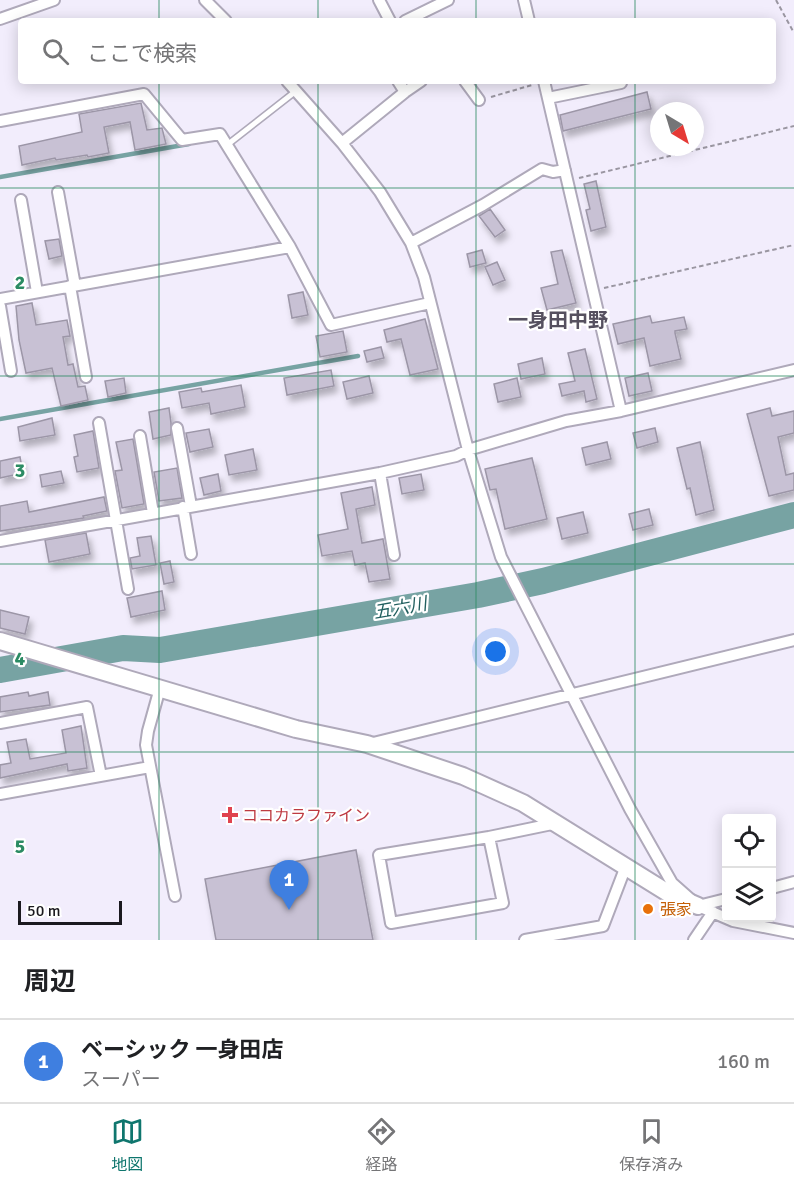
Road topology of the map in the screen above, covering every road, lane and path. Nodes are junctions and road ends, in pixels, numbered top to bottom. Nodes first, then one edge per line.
1 (54, 0) edge
2 (205, 0) edge
3 (379, 0) edge
4 (448, 0) edge
5 (525, 0) edge
6 (776, 0) edge
7 (223, 18) edge
8 (388, 18) edge
9 (411, 18) edge
10 (529, 18) edge
11 (0, 19) edge
12 (794, 33) edge
13 (289, 84) edge
14 (400, 84) edge
15 (417, 84) edge
16 (467, 84) edge
17 (535, 84) edge
18 (539, 84) edge
19 (612, 84) edge
20 (296, 91) junction
21 (405, 92) junction
22 (548, 98) junction
23 (479, 100) joint
24 (0, 121) edge
25 (794, 126) edge
26 (342, 143) junction
27 (227, 145) junction
28 (566, 175) junction
29 (58, 192) dead end
30 (21, 200) dead end
31 (411, 243) junction
32 (794, 245) edge
33 (290, 247) junction
34 (72, 286) junction
35 (593, 290) junction
36 (37, 292) junction
37 (0, 299) edge
38 (430, 303) junction
39 (0, 306) edge
40 (794, 370) edge
41 (11, 371) dead end
42 (86, 377) dead end
43 (621, 411) junction
44 (99, 423) dead end
45 (177, 428) dead end
46 (140, 436) dead end
47 (468, 450) junction
48 (380, 472) junction
49 (187, 507) junction
50 (153, 513) junction
51 (116, 520) junction
52 (0, 541) edge
53 (191, 554) dead end
54 (394, 555) dead end
55 (128, 589) dead end
56 (794, 640) edge
57 (0, 641) edge
58 (160, 688) junction
59 (573, 694) junction
60 (0, 723) edge
61 (367, 744) junction
62 (150, 766) junction
63 (101, 776) junction
64 (0, 794) edge
65 (557, 823) junction
66 (489, 837) junction
67 (626, 866) junction
68 (794, 882) edge
69 (776, 887) edge
70 (670, 888) junction
71 (175, 896) dead end
72 (722, 901) edge
73 (706, 909) junction
74 (794, 933) edge
75 (525, 940) edge
76 (694, 940) edge

1 - 11 street
2 - 7 street
3 - 8 street
4 - 9 street
5 - 10 street
6 - 12 path
13 - 20 street
14 - 21 street
15 - 21 street
16 - 23 street
17 - 23 path
18 - 22 street
19 - 22 street
20 - 26 street
20 - 27 lane
21 - 26 street
22 - 28 street
24 - 27 street
25 - 28 path
26 - 31 street
27 - 33 street
28 - 31 street
28 - 35 street
29 - 34 street
30 - 36 street
31 - 38 street
32 - 35 path
33 - 34 street
33 - 38 street
34 - 36 street
34 - 42 street
35 - 43 street
36 - 37 street
38 - 47 street
39 - 41 street
40 - 43 street
43 - 47 street
44 - 51 street
45 - 49 street
46 - 50 street
47 - 48 street
47 - 59 street
48 - 49 street
48 - 54 street
49 - 50 street
49 - 53 street
50 - 51 street
51 - 52 street
51 - 55 street
56 - 59 street
57 - 58 street
58 - 61 street
58 - 62 street
59 - 61 street
59 - 70 street
60 - 63 street
61 - 65 street
62 - 63 street
62 - 71 street
63 - 64 street
65 - 66 street
65 - 67 street
66 - 66 street
67 - 70 street
67 - 75 street
68 - 69 street
70 - 73 street
72 - 73 street
73 - 74 street
73 - 76 street

